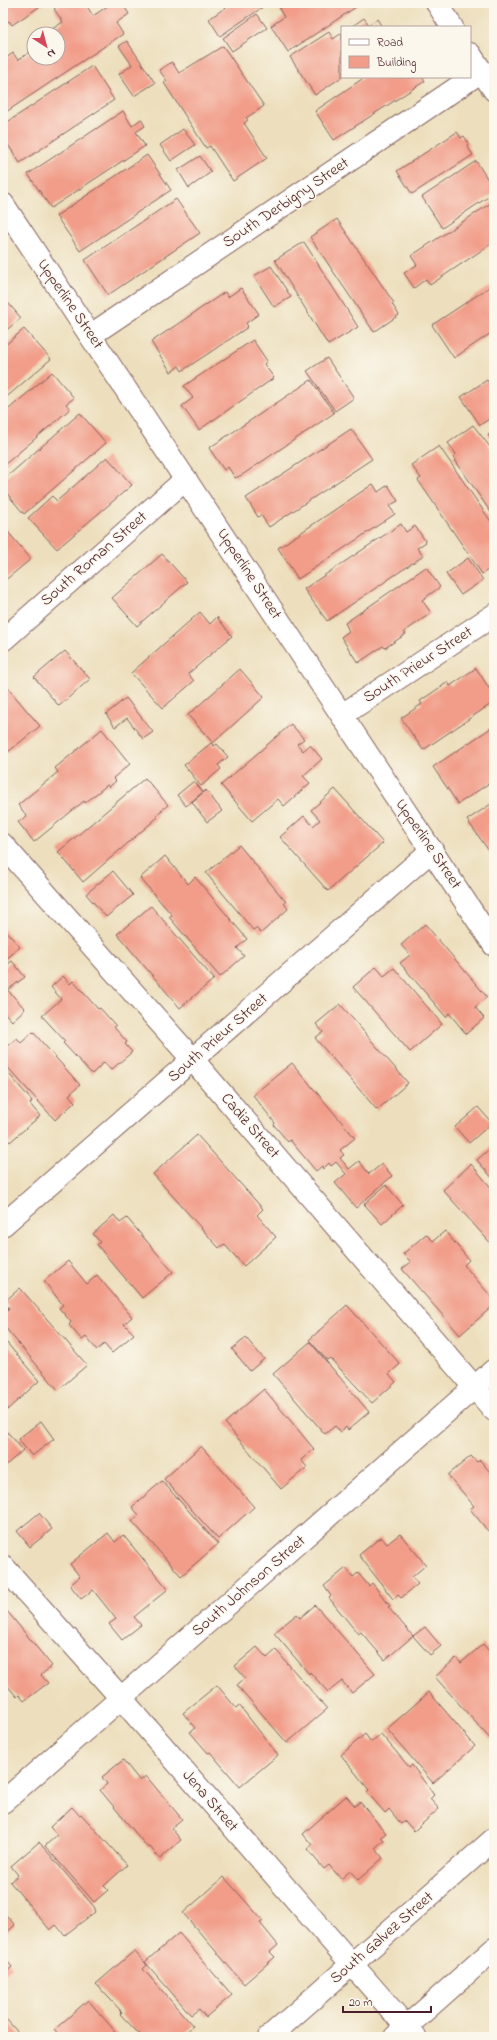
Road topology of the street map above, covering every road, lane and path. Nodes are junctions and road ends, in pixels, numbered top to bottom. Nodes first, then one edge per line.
1 (436, 3) edge
2 (451, 26) edge
3 (476, 62) edge
4 (453, 78) edge
5 (494, 90) edge
6 (3, 204) edge
7 (91, 335) junction
8 (186, 479) junction
9 (494, 615) edge
10 (3, 640) edge
11 (342, 715) junction
12 (3, 845) edge
13 (432, 850) junction
14 (494, 945) edge
15 (193, 1060) junction
16 (3, 1225) edge
17 (494, 1370) edge
18 (474, 1387) junction
19 (494, 1410) edge
20 (3, 1566) edge
21 (121, 1698) junction
22 (3, 1802) edge
23 (494, 1838) edge
24 (494, 1949) edge
25 (352, 1964) junction
26 (406, 2034) edge
27 (269, 2037) edge

1 - 2 street
3 - 5 street
4 - 7 street, South Derbigny Street
6 - 7 street, Upperline Street
7 - 8 street, Upperline Street
8 - 10 street, South Roman Street
8 - 11 street, Upperline Street
9 - 11 street, South Prieur Street
11 - 13 street, Upperline Street
12 - 15 street, Cadiz Street
13 - 14 street, Upperline Street
13 - 15 street, South Prieur Street
15 - 16 street, South Prieur Street
15 - 18 street, Cadiz Street
17 - 18 street, South Johnson Street
18 - 19 street, Cadiz Street
18 - 21 street, South Johnson Street
20 - 21 street, Jena Street
21 - 22 street, South Johnson Street
21 - 25 street, Jena Street
23 - 25 street, South Galvez Street
24 - 26 street
25 - 26 street, Jena Street
25 - 27 street, South Galvez Street

